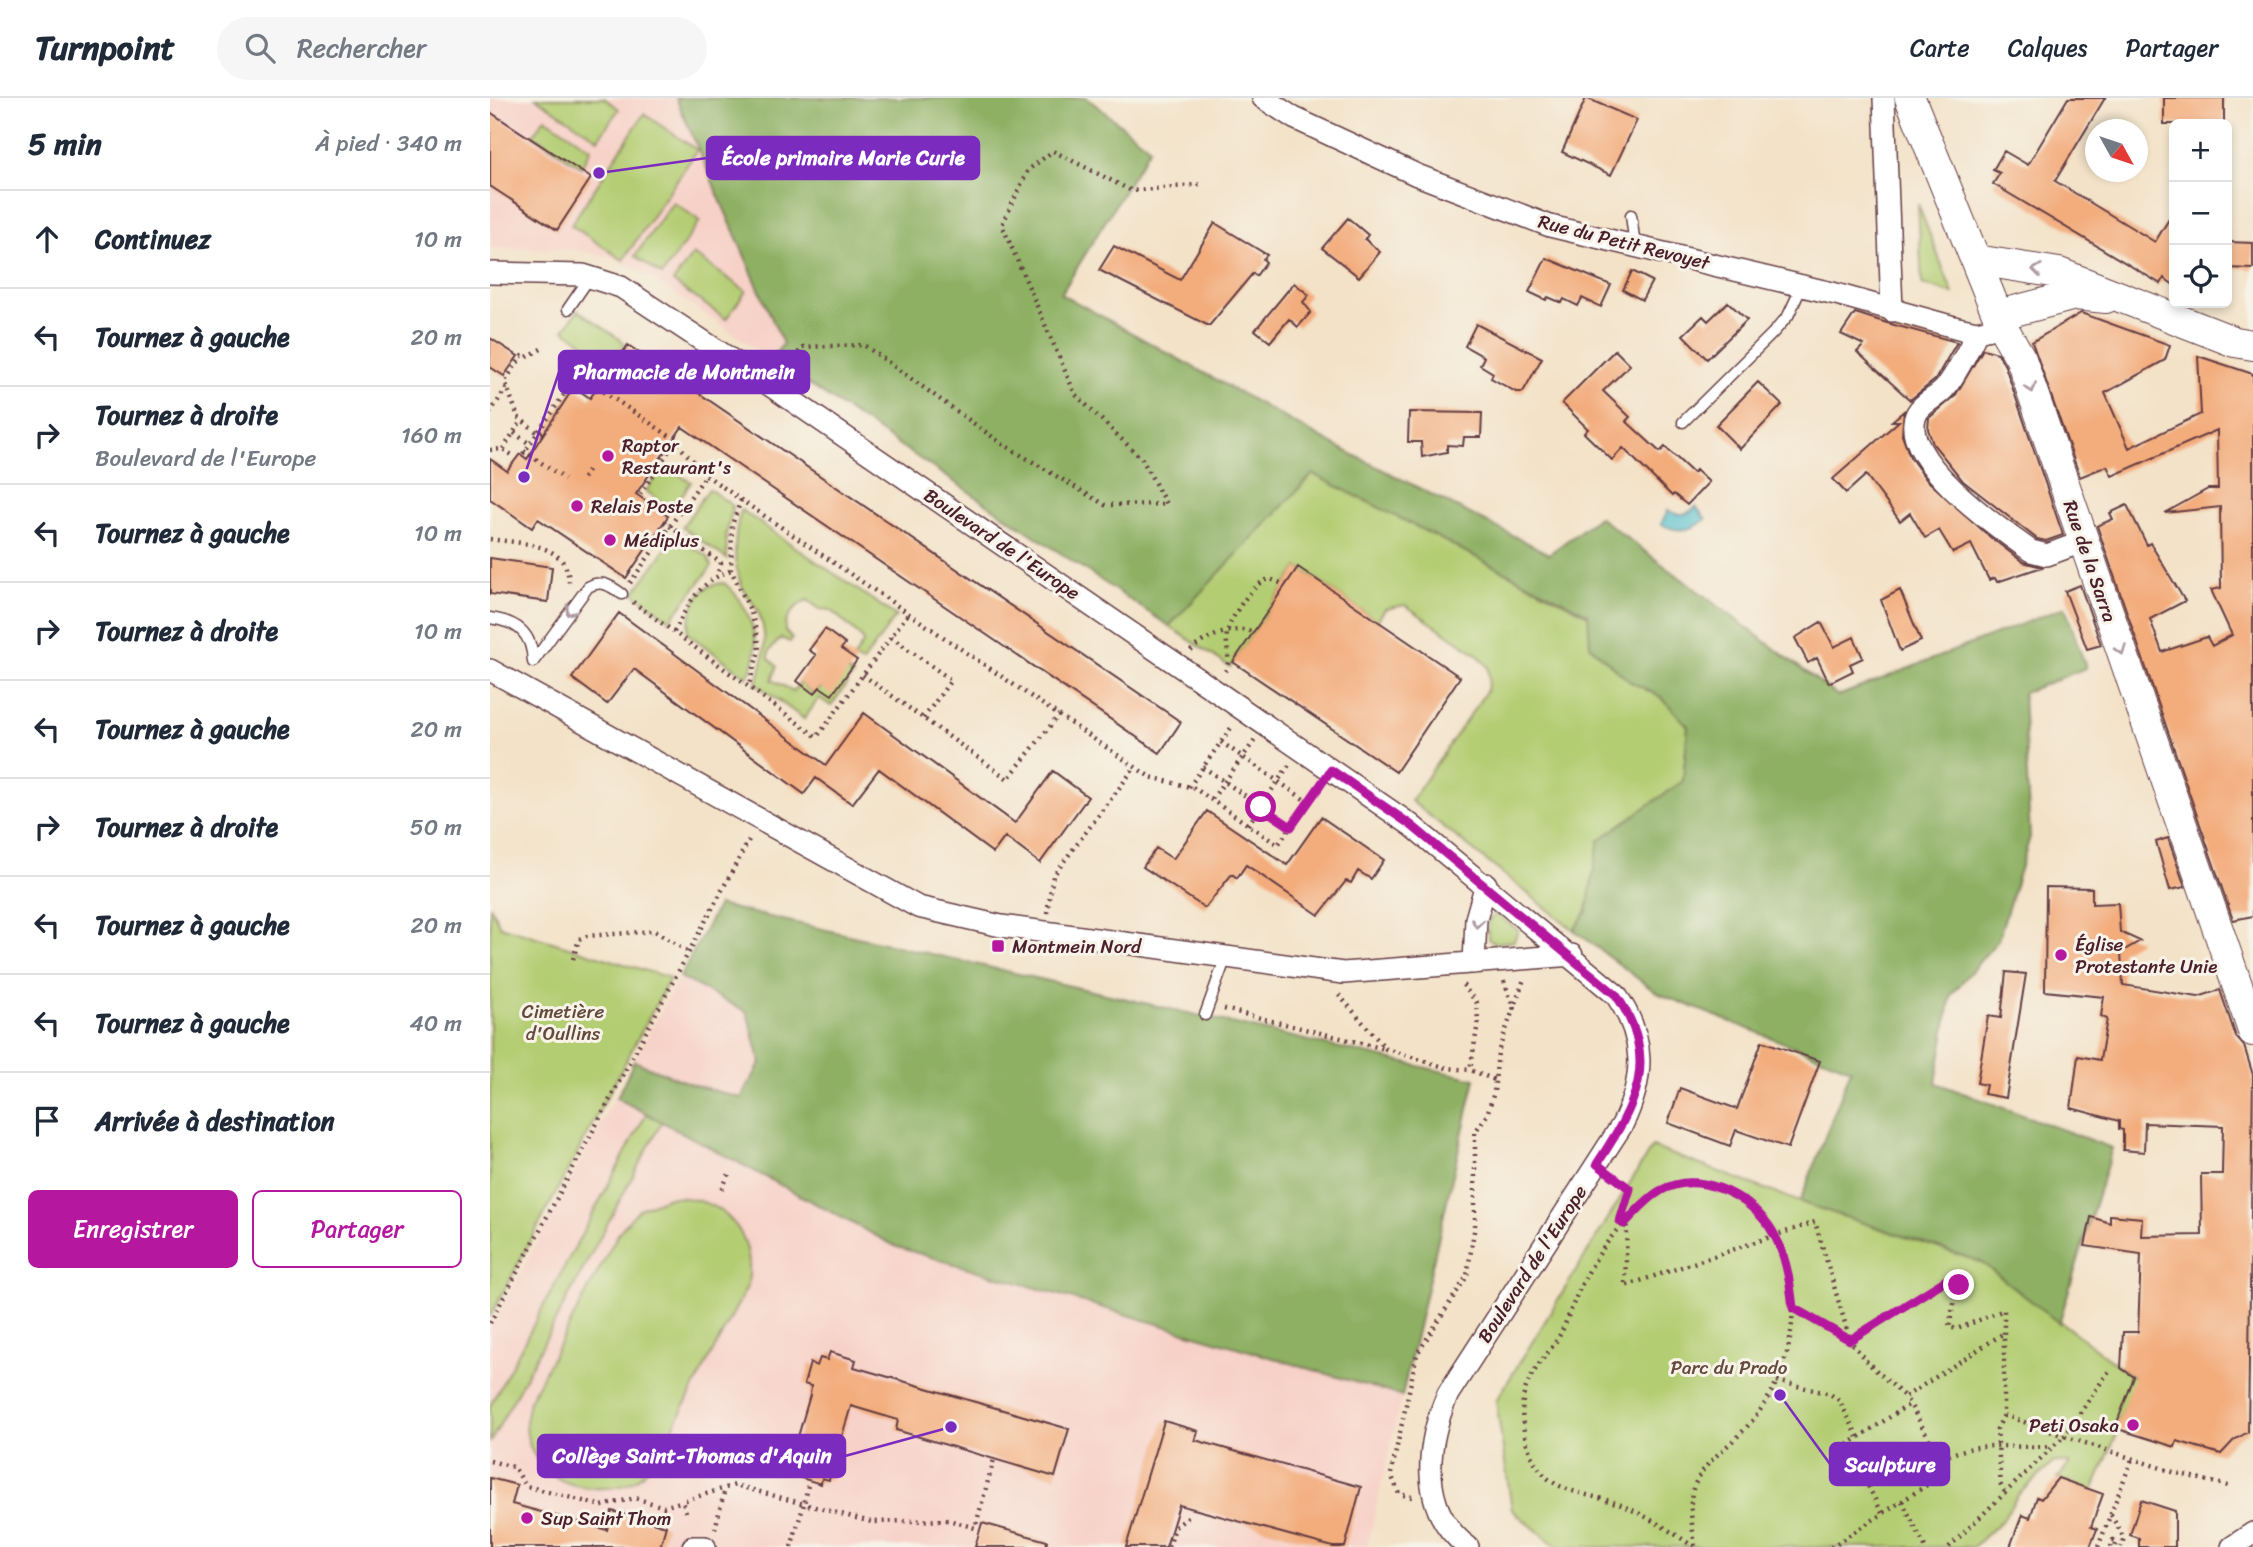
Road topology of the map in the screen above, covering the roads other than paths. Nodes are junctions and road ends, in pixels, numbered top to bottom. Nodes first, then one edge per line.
1 (1263, 98) edge
2 (1884, 98) edge
3 (1909, 98) edge
4 (1631, 215) dead end
5 (1635, 246) junction
6 (1976, 260) junction
7 (490, 273) edge
8 (590, 277) junction
9 (1802, 286) junction
10 (2124, 300) junction
11 (568, 309) dead end
12 (1892, 311) junction
13 (1993, 324) junction
14 (2253, 345) edge
15 (1683, 422) dead end
16 (2082, 542) junction
17 (622, 594) road end
18 (490, 618) edge
19 (490, 670) edge
20 (525, 674) junction
21 (1486, 884) junction
22 (1572, 955) junction
23 (1226, 957) junction
24 (1466, 971) junction
25 (1207, 1010) road end
26 (2253, 1031) edge
27 (2253, 1533) edge
28 (710, 1541) edge
29 (693, 1547) edge
30 (1468, 1547) edge
31 (2232, 1547) edge

1 - 5 street, Rue du Petit Revoyet
2 - 12 street
3 - 6 street, Rue de la Sarra
4 - 5 lane
5 - 9 street, Rue du Petit Revoyet
10 -> 6 street
6 - 13 street, Rue de la Sarra
7 - 8 street, Boulevard de l'Europe
8 - 11 lane
8 - 21 street, Boulevard de l'Europe
9 - 12 street, Rue du Petit Revoyet
9 - 15 lane
10 - 13 street
10 - 14 street
12 - 13 street, Rue du Petit Revoyet
13 -> 16 street, Rue de la Sarra
13 - 16 street
16 -> 26 street, Rue de la Sarra
17 -> 20 lane
18 - 20 lane
19 - 20 street
20 - 23 street
21 - 22 street, Boulevard de l'Europe
21 -> 24 street
22 - 24 street
22 - 30 street, Boulevard de l'Europe
23 - 24 street
23 - 25 lane
27 - 31 street
28 - 29 street

